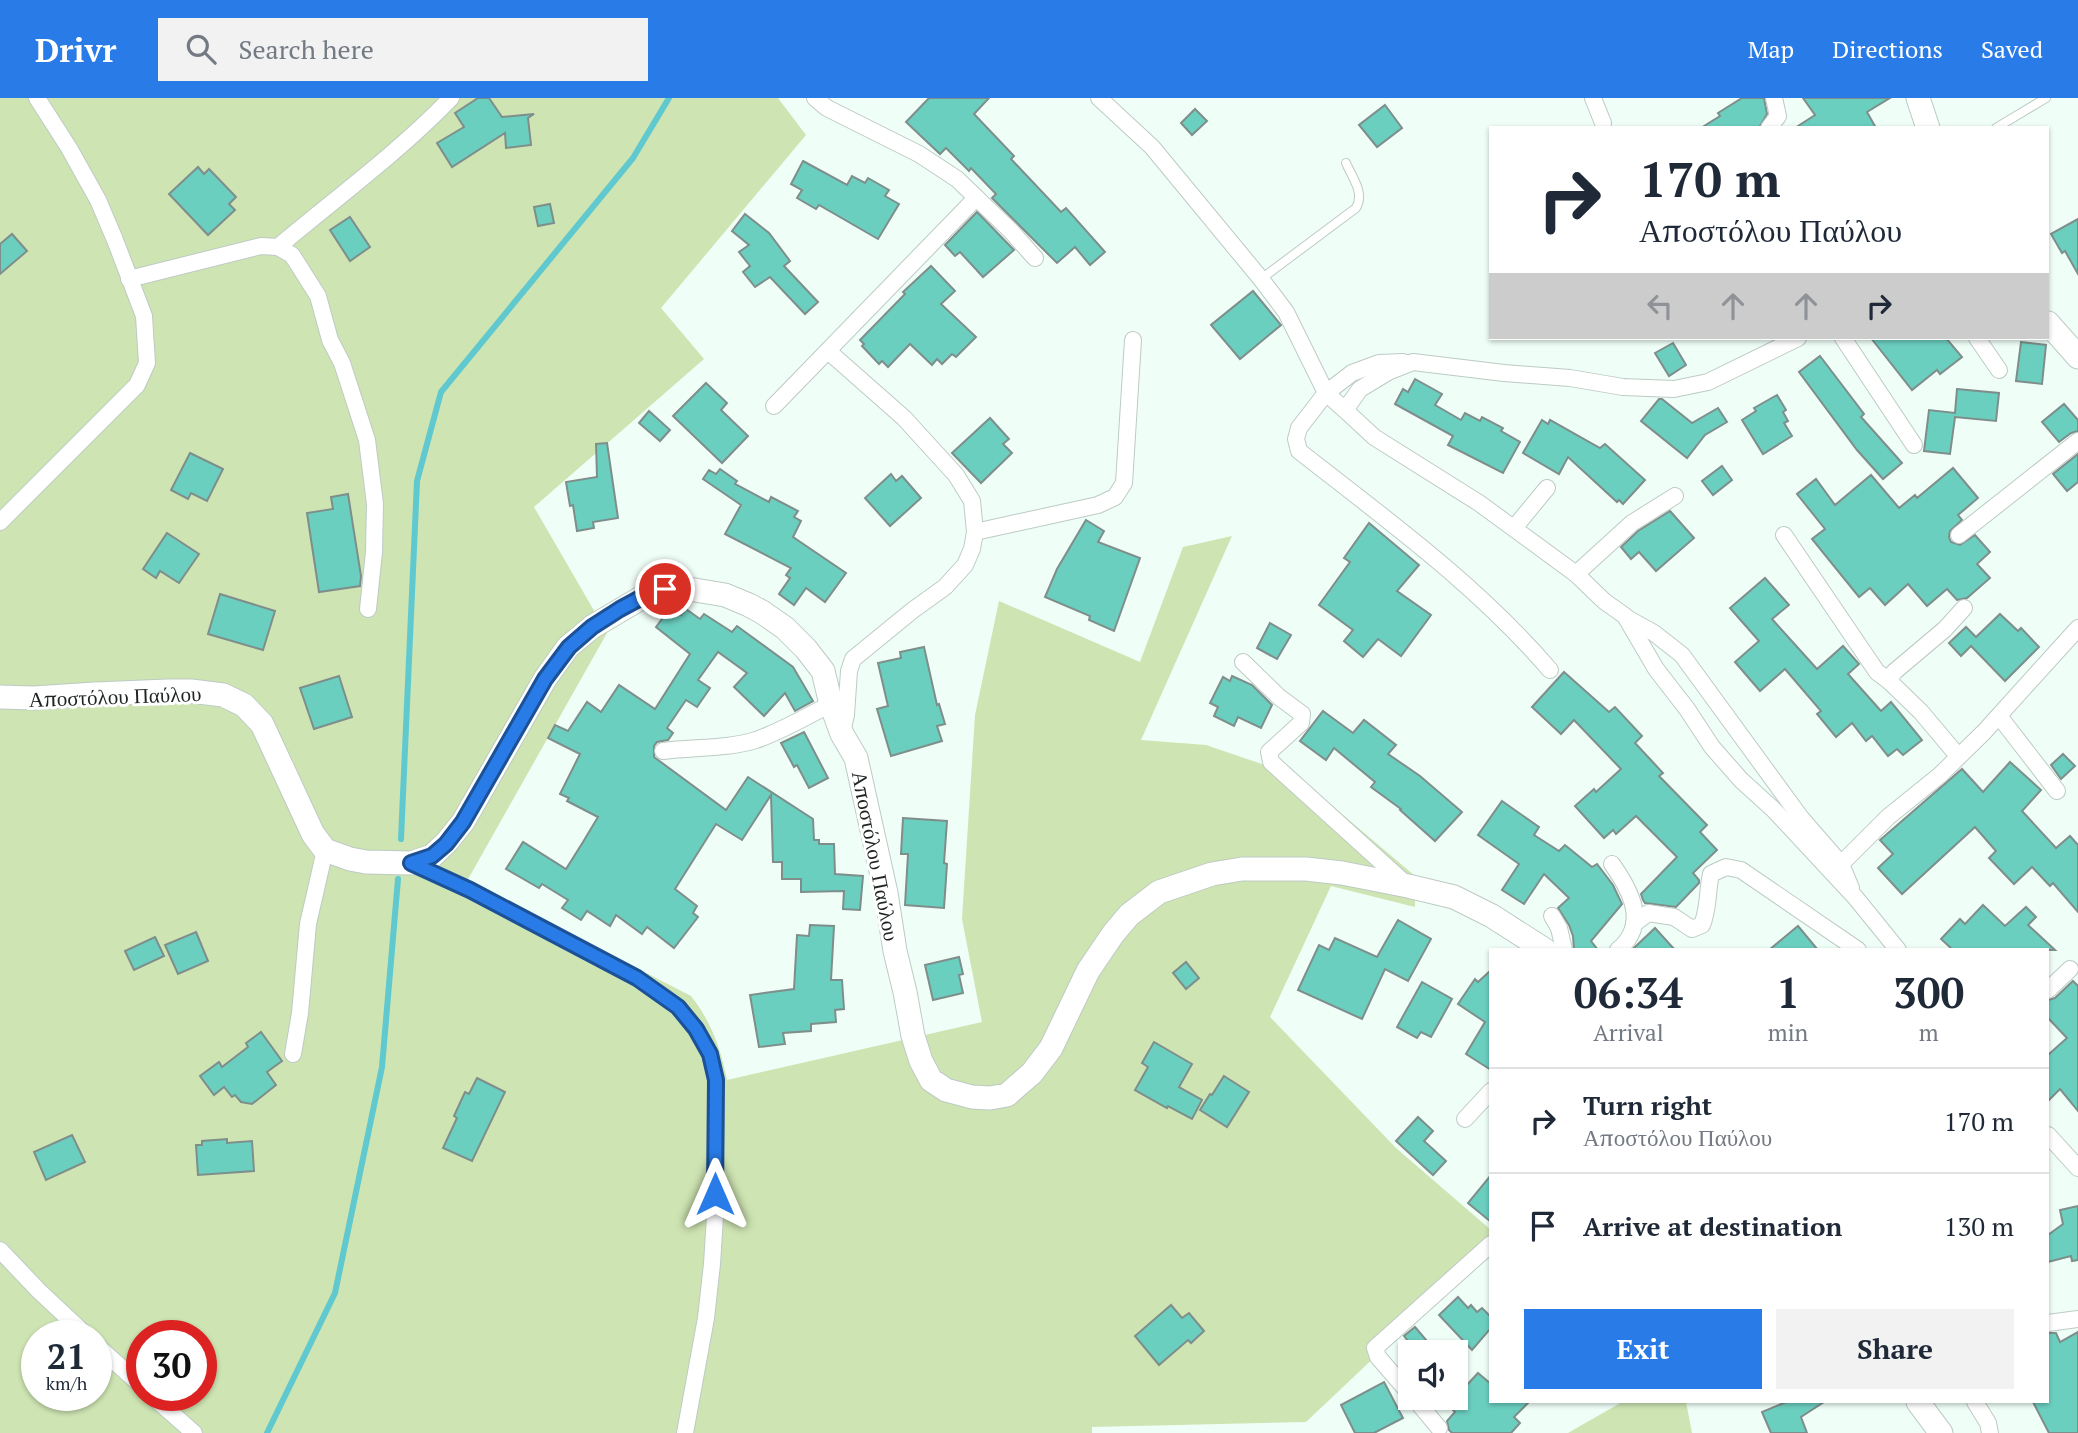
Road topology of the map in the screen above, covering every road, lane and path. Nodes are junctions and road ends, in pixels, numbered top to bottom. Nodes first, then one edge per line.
1 (37, 98) edge
2 (451, 98) edge
3 (815, 98) edge
4 (1593, 98) edge
5 (1773, 98) edge
6 (1918, 98) edge
7 (2046, 98) edge
8 (1102, 100) edge
9 (1603, 123) dead end
10 (1771, 126) edge
11 (1927, 126) edge
12 (1999, 126) edge
13 (1346, 163) dead end
14 (975, 198) junction
15 (278, 247) junction
16 (1035, 258) dead end
17 (129, 279) junction
18 (1261, 279) junction
19 (2049, 324) edge
20 (1133, 340) dead end
21 (1794, 340) edge
22 (1844, 340) edge
23 (1978, 340) edge
24 (828, 351) junction
25 (2078, 357) edge
26 (1413, 362) junction
27 (1999, 370) dead end
28 (1326, 393) junction
29 (774, 406) dead end
30 (1345, 410) junction
31 (2078, 441) edge
32 (1914, 445) dead end
33 (1547, 488) dead end
34 (1675, 496) dead end
35 (0, 522) edge
36 (1514, 528) junction
37 (975, 531) junction
38 (1784, 535) dead end
39 (1959, 535) dead end
40 (1576, 573) junction
41 (1964, 608) dead end
42 (368, 609) dead end
43 (1625, 616) junction
44 (2078, 628) edge
45 (1243, 662) dead end
46 (1550, 670) dead end
47 (1889, 681) junction
48 (0, 697) edge
49 (831, 704) junction
50 (2000, 716) junction
51 (842, 734) junction
52 (663, 751) dead end
53 (1958, 756) junction
54 (2057, 790) dead end
55 (325, 850) junction
56 (411, 863) junction
57 (1612, 864) dead end
58 (1841, 864) junction
59 (1408, 886) junction
60 (1855, 897) junction
61 (1552, 916) dead end
62 (1634, 924) junction
63 (1542, 948) edge
64 (1564, 948) edge
65 (1621, 948) edge
66 (1855, 948) edge
67 (1897, 948) edge
68 (2070, 969) dead end
69 (2049, 989) edge
70 (293, 1054) dead end
71 (1489, 1093) edge
72 (1465, 1119) dead end
73 (2049, 1136) edge
74 (2078, 1168) edge
75 (1489, 1246) edge
76 (0, 1250) edge
77 (2078, 1319) edge
78 (70, 1320) edge
79 (2049, 1323) edge
80 (112, 1359) edge
81 (126, 1372) edge
82 (1398, 1380) edge
83 (1919, 1403) edge
84 (1976, 1403) edge
85 (1424, 1410) edge
86 (169, 1411) edge
87 (1438, 1428) dead end
88 (194, 1433) edge
89 (685, 1433) edge
90 (1941, 1433) edge
91 (1990, 1433) edge

1 - 17 street
2 - 15 street
3 - 14 street
4 - 9 street
5 - 10 street
6 - 11 street
7 - 12 lane
8 - 18 street
13 - 18 lane
14 - 16 street
14 - 24 street
15 - 17 street
15 - 42 street
17 - 35 street
18 - 28 street
19 - 25 street
20 - 37 street
21 - 26 street
22 - 32 street
23 - 27 street
24 - 29 street
24 - 37 street
26 - 28 street
26 - 30 street
28 - 30 street
28 - 46 street
30 - 36 street
31 - 39 street
33 - 36 street
34 - 40 street
36 - 40 street
37 - 51 street
38 - 47 street
40 - 43 street
41 - 47 street
43 - 58 street
43 - 60 street
44 - 50 street
45 - 59 street
47 - 53 street
48 - 55 street, Αποστόλου Παύλου
49 - 51 street, Αποστόλου Παύλου
49 - 52 street
49 - 56 street, Αποστόλου Παύλου
50 - 53 street
50 - 54 street
51 - 59 street, Αποστόλου Παύλου
53 - 58 street
55 - 56 street, Αποστόλου Παύλου
55 - 70 street
56 - 89 street
57 - 62 street
58 - 60 street
59 - 63 street, Αποστόλου Παύλου
60 - 67 street
61 - 64 street
62 - 65 street
62 - 66 street
68 - 69 street
71 - 72 street
73 - 74 street
75 - 82 street
76 - 78 street
77 - 79 street
80 - 81 street
83 - 90 street
84 - 91 street
85 - 87 street
86 - 88 street

